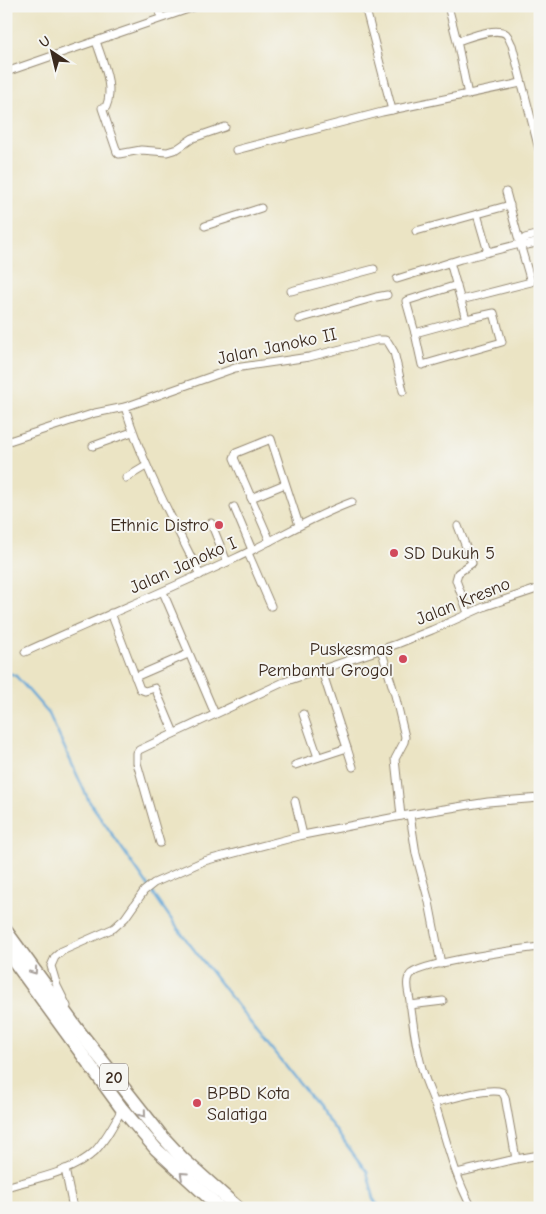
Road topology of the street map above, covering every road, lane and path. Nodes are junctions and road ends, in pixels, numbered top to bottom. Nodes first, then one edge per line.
1 (157, 6) edge
2 (197, 6) edge
3 (365, 6) edge
4 (448, 6) edge
5 (161, 17) junction
6 (96, 40) junction
7 (457, 41) junction
8 (6, 72) edge
9 (521, 83) junction
10 (468, 95) junction
11 (392, 110) junction
12 (225, 127) dead end
13 (236, 150) dead end
14 (540, 152) edge
15 (506, 192) dead end
16 (510, 204) junction
17 (261, 208) dead end
18 (476, 214) junction
19 (205, 226) dead end
20 (416, 231) dead end
21 (540, 234) edge
22 (540, 242) edge
23 (520, 244) junction
24 (488, 252) junction
25 (450, 262) junction
26 (374, 269) dead end
27 (397, 279) dead end
28 (457, 285) junction
29 (291, 291) dead end
30 (387, 295) dead end
31 (461, 300) junction
32 (299, 318) dead end
33 (466, 319) junction
34 (415, 333) junction
35 (403, 391) dead end
36 (125, 407) junction
37 (132, 432) junction
38 (6, 442) edge
39 (93, 446) dead end
40 (146, 466) junction
41 (126, 478) dead end
42 (286, 484) junction
43 (251, 498) junction
44 (352, 502) dead end
45 (234, 507) dead end
46 (211, 523) dead end
47 (299, 525) junction
48 (458, 526) dead end
49 (270, 541) junction
50 (250, 552) junction
51 (227, 562) junction
52 (200, 575) junction
53 (540, 588) edge
54 (162, 592) junction
55 (271, 606) dead end
56 (111, 613) junction
57 (468, 613) junction
58 (380, 649) junction
59 (24, 652) dead end
60 (188, 654) junction
61 (321, 668) junction
62 (135, 677) junction
63 (215, 714) junction
64 (303, 714) dead end
65 (174, 733) junction
66 (347, 748) junction
67 (318, 758) junction
68 (295, 765) dead end
69 (353, 767) dead end
70 (540, 798) edge
71 (295, 801) dead end
72 (410, 815) junction
73 (401, 816) junction
74 (303, 835) junction
75 (160, 843) dead end
76 (6, 931) edge
77 (540, 947) edge
78 (6, 950) edge
79 (441, 964) junction
80 (444, 1001) dead end
81 (410, 1005) junction
82 (73, 1034) junction
83 (105, 1076) junction
84 (434, 1103) junction
85 (122, 1110) junction
86 (540, 1155) edge
87 (516, 1159) junction
88 (64, 1169) junction
89 (457, 1173) junction
90 (6, 1187) edge
91 (73, 1208) edge
92 (220, 1208) edge
93 (238, 1208) edge
94 (472, 1208) edge

1 - 5 street
2 - 5 street
3 - 11 street
4 - 7 street
5 - 6 street
6 - 8 street
6 - 12 street
7 - 9 street
7 - 10 street
9 - 10 street
9 - 14 street
10 - 11 street
11 - 13 street
15 - 16 street
16 - 18 street
16 - 23 street
17 - 19 street
18 - 20 street
18 - 24 street
21 - 23 street
22 - 23 street
23 - 24 street
23 - 31 street
24 - 25 street
25 - 27 street
25 - 28 street
26 - 29 street
28 - 31 street
28 - 34 street
30 - 32 street
31 - 33 street
33 - 34 street
33 - 34 street
35 - 36 street, Jalan Janoko II
36 - 37 street
36 - 38 street, Jalan Janoko II
37 - 39 street
37 - 40 street
40 - 41 street
40 - 52 street
42 - 43 street
42 - 43 street
42 - 47 street
43 - 49 street
44 - 47 street, Jalan Janoko I
45 - 50 street
46 - 51 street
47 - 49 street, Jalan Janoko I
48 - 57 street
49 - 50 street, Jalan Janoko I
50 - 51 street, Jalan Janoko I
50 - 55 street
51 - 52 street, Jalan Janoko I
52 - 54 street, Jalan Janoko I
53 - 57 street, Jalan Kresno
54 - 56 street, Jalan Janoko I
54 - 60 street
56 - 59 street, Jalan Janoko I
56 - 62 street
57 - 58 street, Jalan Kresno
58 - 61 street, Jalan Kresno
58 - 73 street
60 - 62 street
60 - 63 street
61 - 63 street, Jalan Kresno
61 - 66 street
62 - 65 street
63 - 65 street, Jalan Kresno
64 - 67 street
65 - 75 street, Jalan Kresno
66 - 67 street
66 - 69 street
67 - 68 street
70 - 72 street
71 - 74 street
72 - 73 street
72 - 79 street
73 - 74 street
74 - 82 street
76 -> 82 highway, 20
77 - 79 street
78 - 82 highway, 20
79 - 81 street
80 - 81 street
81 - 84 street
82 - 83 highway, 20
83 - 85 highway, 20
83 -> 93 highway, 20
84 - 87 street
84 - 89 street
85 - 88 street
92 -> 85 highway, 20
86 - 87 street
87 - 89 street
88 - 90 street
88 - 91 street
89 - 94 street

